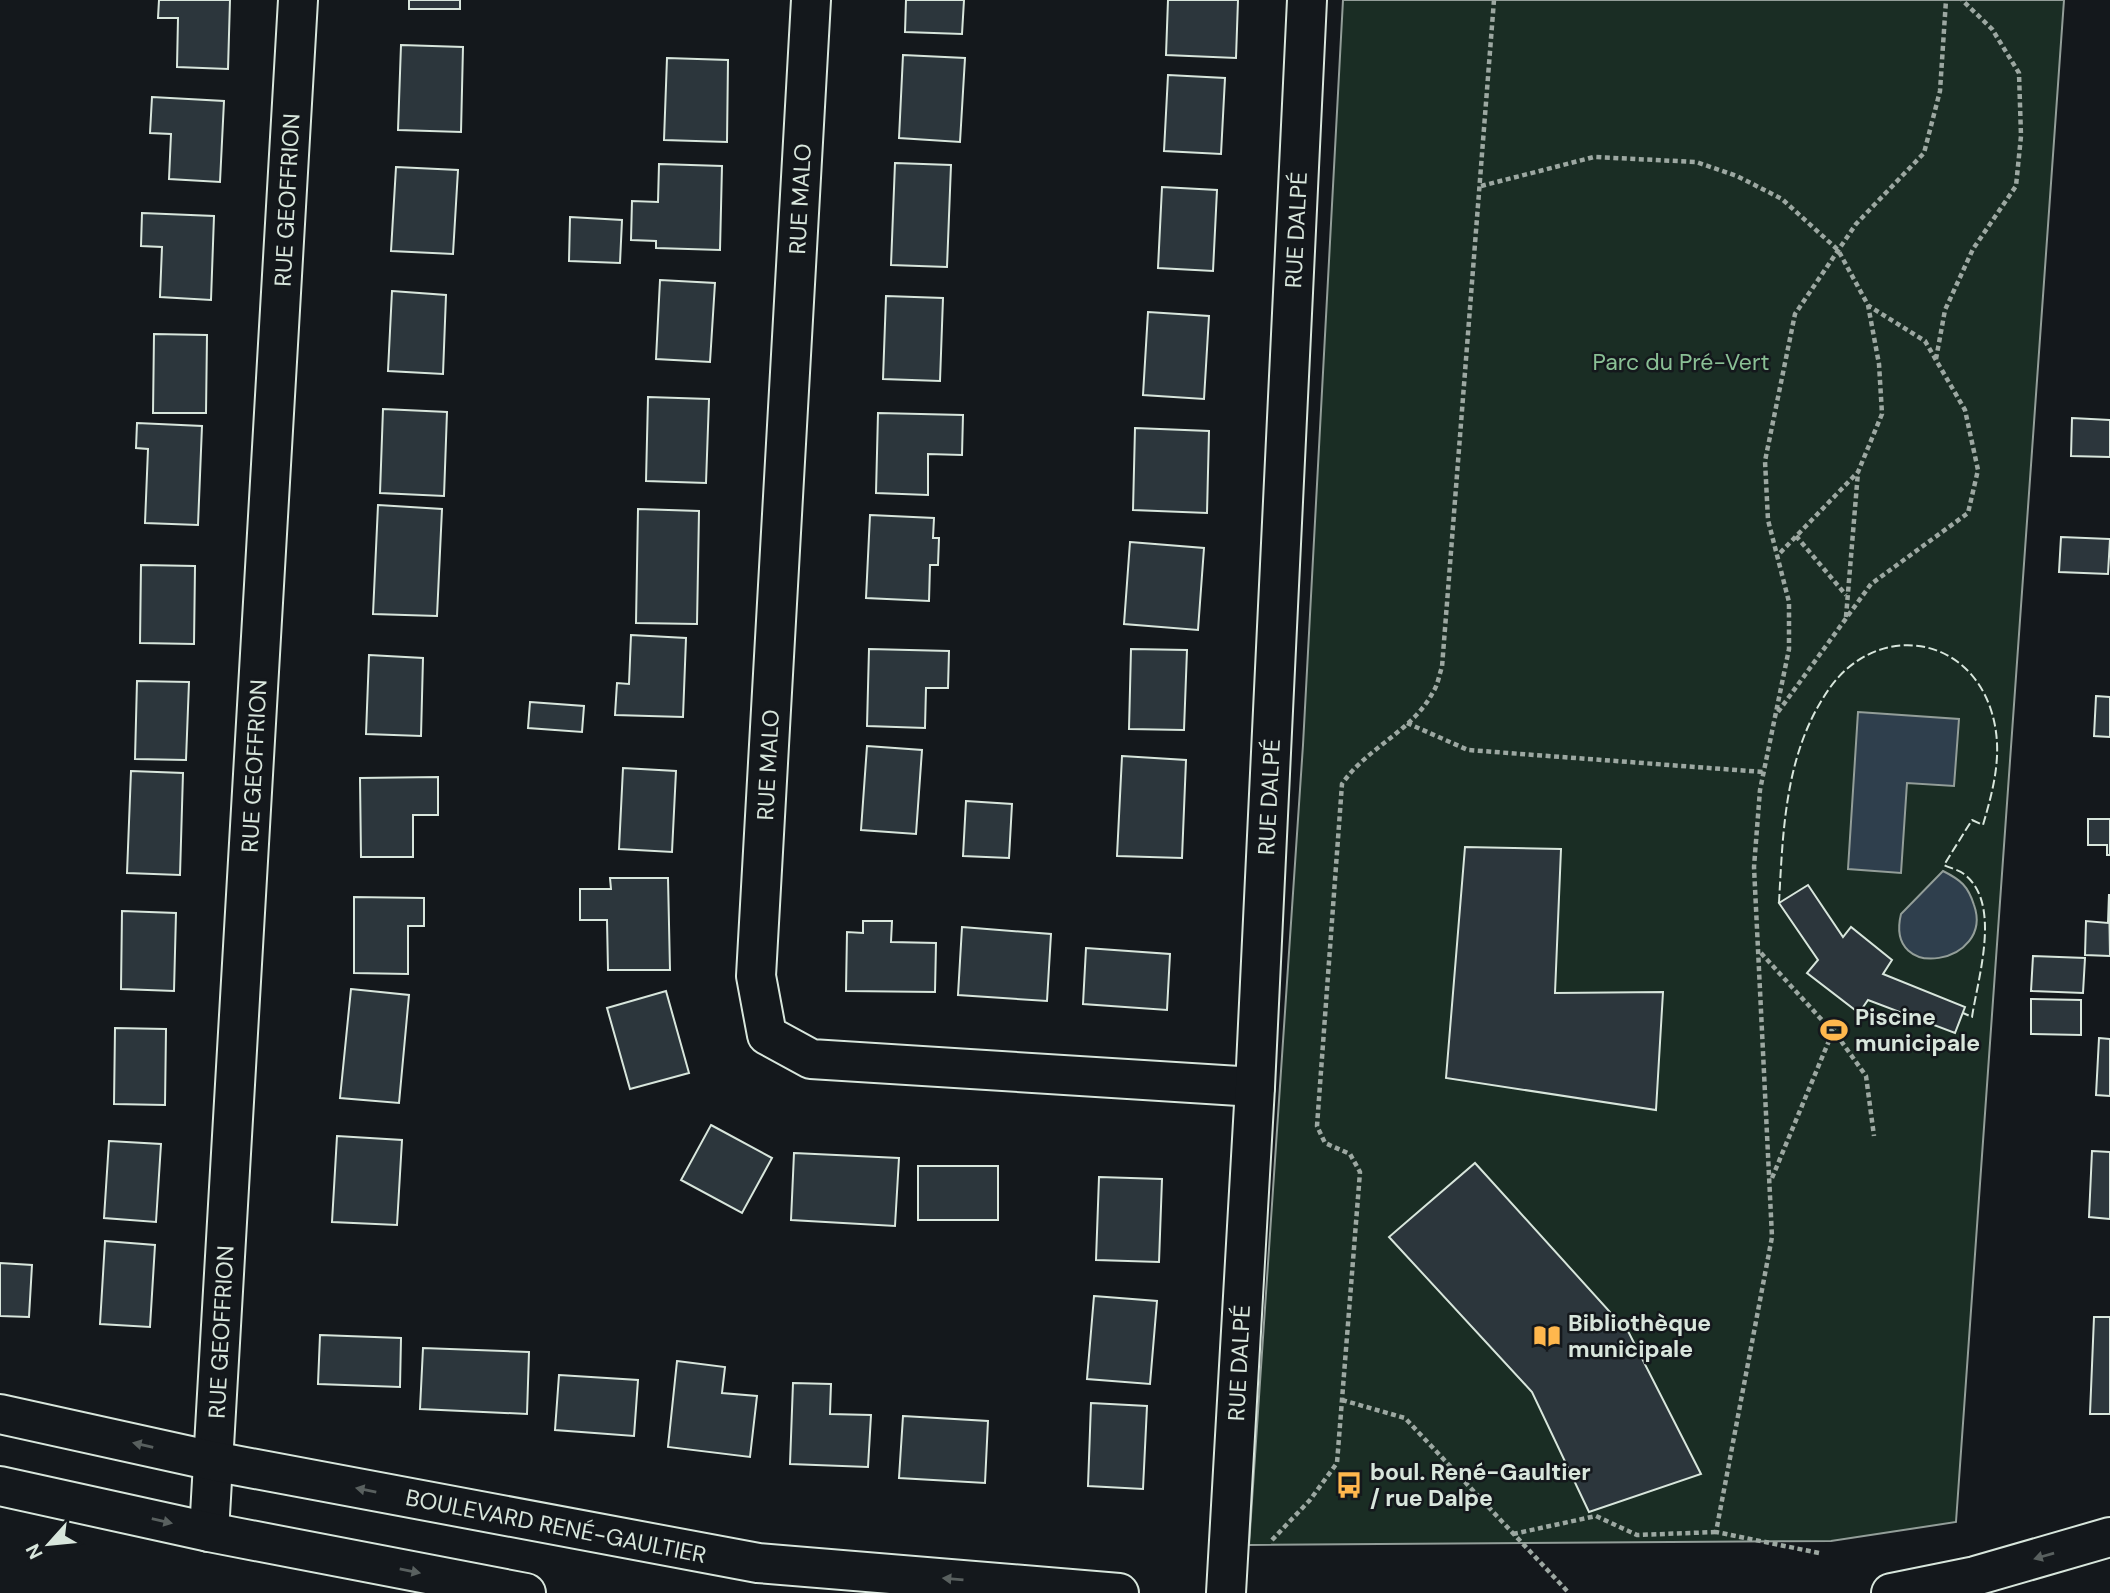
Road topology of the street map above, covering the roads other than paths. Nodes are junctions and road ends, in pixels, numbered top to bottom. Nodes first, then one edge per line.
1 (298, 0) edge
2 (811, 0) edge
3 (1307, 0) edge
4 (1255, 1087) junction
5 (0, 1414) edge
6 (213, 1461) junction
7 (0, 1486) edge
8 (209, 1532) junction
9 (2110, 1537) edge
10 (526, 1593) edge
11 (1119, 1593) edge
12 (1226, 1593) edge
13 (1891, 1593) edge

1 - 6 street, RUE GEOFFRION
2 - 4 street, RUE MALO
3 - 4 street, RUE DALPÉ
4 - 12 street, RUE DALPÉ
6 -> 5 street, BOULEVARD RENÉ-GAULTIER
6 - 8 street, RUE GEOFFRION
11 -> 6 street, BOULEVARD RENÉ-GAULTIER
7 -> 8 street
8 -> 10 street
9 -> 13 street

